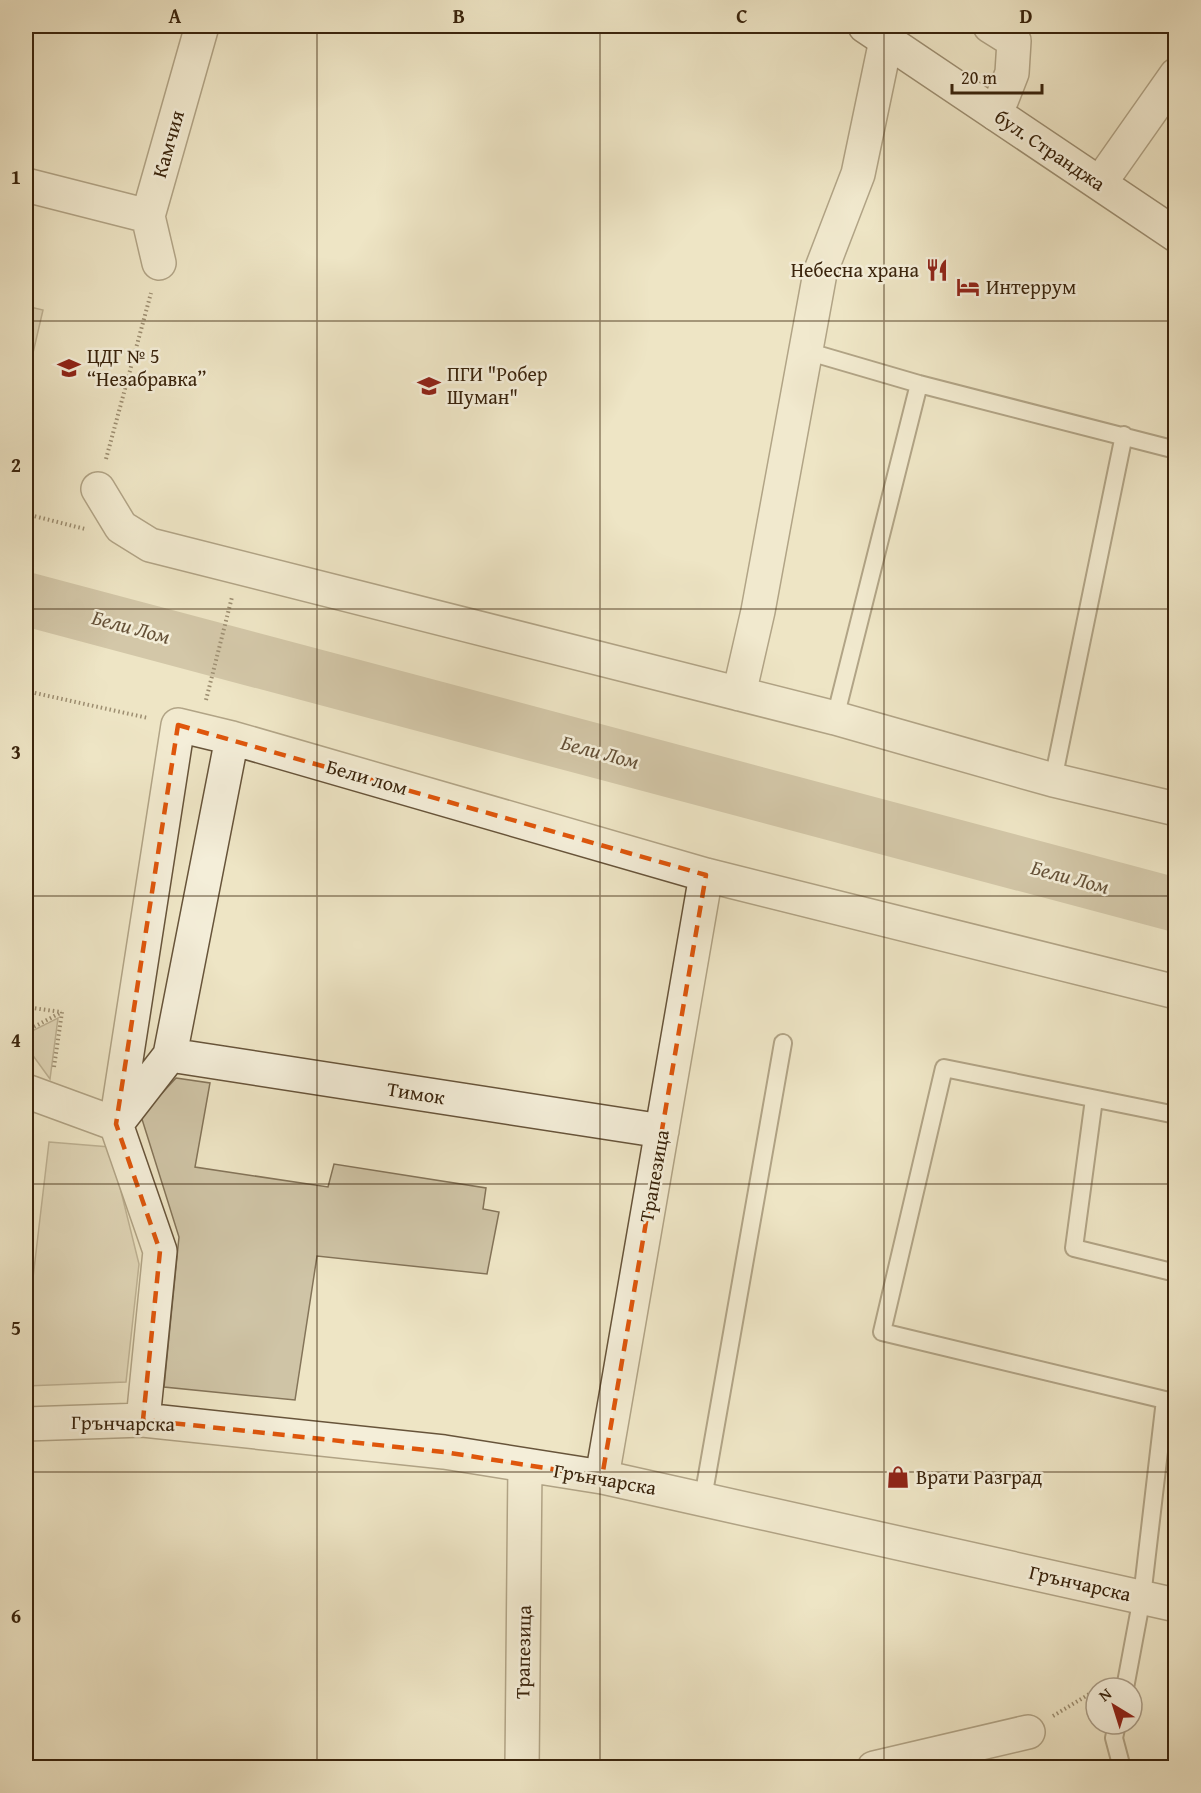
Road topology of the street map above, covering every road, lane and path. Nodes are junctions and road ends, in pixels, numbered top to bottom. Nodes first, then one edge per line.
1 (202, 26) edge
2 (990, 26) edge
3 (875, 33) edge
4 (1176, 75) edge
5 (996, 114) junction
6 (1100, 183) junction
7 (26, 185) edge
8 (147, 216) junction
9 (1176, 235) edge
10 (159, 263) joint
11 (806, 351) junction
12 (919, 384) junction
13 (1124, 435) junction
14 (1176, 450) edge
15 (98, 489) joint
16 (239, 567) junction
17 (26, 691) edge
18 (739, 694) junction
19 (835, 718) junction
20 (188, 727) junction
21 (232, 738) junction
22 (1053, 780) junction
23 (1176, 809) edge
24 (706, 875) junction
25 (1176, 992) edge
26 (26, 1006) edge
27 (62, 1012) junction
28 (26, 1031) edge
29 (783, 1043) dead end
30 (170, 1055) junction
31 (39, 1083) edge
32 (1094, 1098) junction
33 (1176, 1115) edge
34 (116, 1124) junction
35 (662, 1131) junction
36 (1176, 1273) edge
37 (143, 1420) junction
38 (26, 1424) edge
39 (525, 1465) junction
40 (602, 1477) junction
41 (703, 1498) junction
42 (1142, 1597) junction
43 (1176, 1605) edge
44 (1127, 1676) edge
45 (1084, 1697) edge
46 (1028, 1732) joint
47 (1114, 1736) edge
48 (522, 1767) edge
49 (874, 1767) edge
50 (1122, 1767) edge

1 - 8 street, Камчия
2 - 5 street
3 - 5 street, бул. Странджа
3 - 11 street
4 - 6 street
5 - 6 street, бул. Странджа
6 - 9 street, бул. Странджа
7 - 8 street
8 - 10 street
10 - 15 path
11 - 12 lane
11 - 18 street
12 - 13 lane
12 - 19 lane
13 - 14 lane
13 - 22 lane
15 - 16 street
16 - 18 street
16 - 20 path
17 - 20 path
18 - 19 street
19 - 22 street
20 - 21 street, Бели лом
20 - 34 street
21 - 24 street, Бели лом
21 - 30 street
22 - 23 street
24 - 25 street, Бели лом
24 - 35 street, Трапезица
26 - 27 path
27 - 28 path
27 - 31 path
29 - 41 lane
30 - 34 street
30 - 35 street, Тимок
31 - 34 street
32 - 33 lane
32 - 36 lane
32 - 42 lane
34 - 37 street
35 - 40 street, Трапезица
37 - 38 street, Грънчарска
37 - 39 street, Грънчарска
39 - 40 street, Грънчарска
39 - 48 street, Трапезица
40 - 41 street, Грънчарска
41 - 42 street, Грънчарска
42 - 43 street, Грънчарска
42 - 44 lane
45 - 46 path
46 - 49 street
47 - 50 lane

